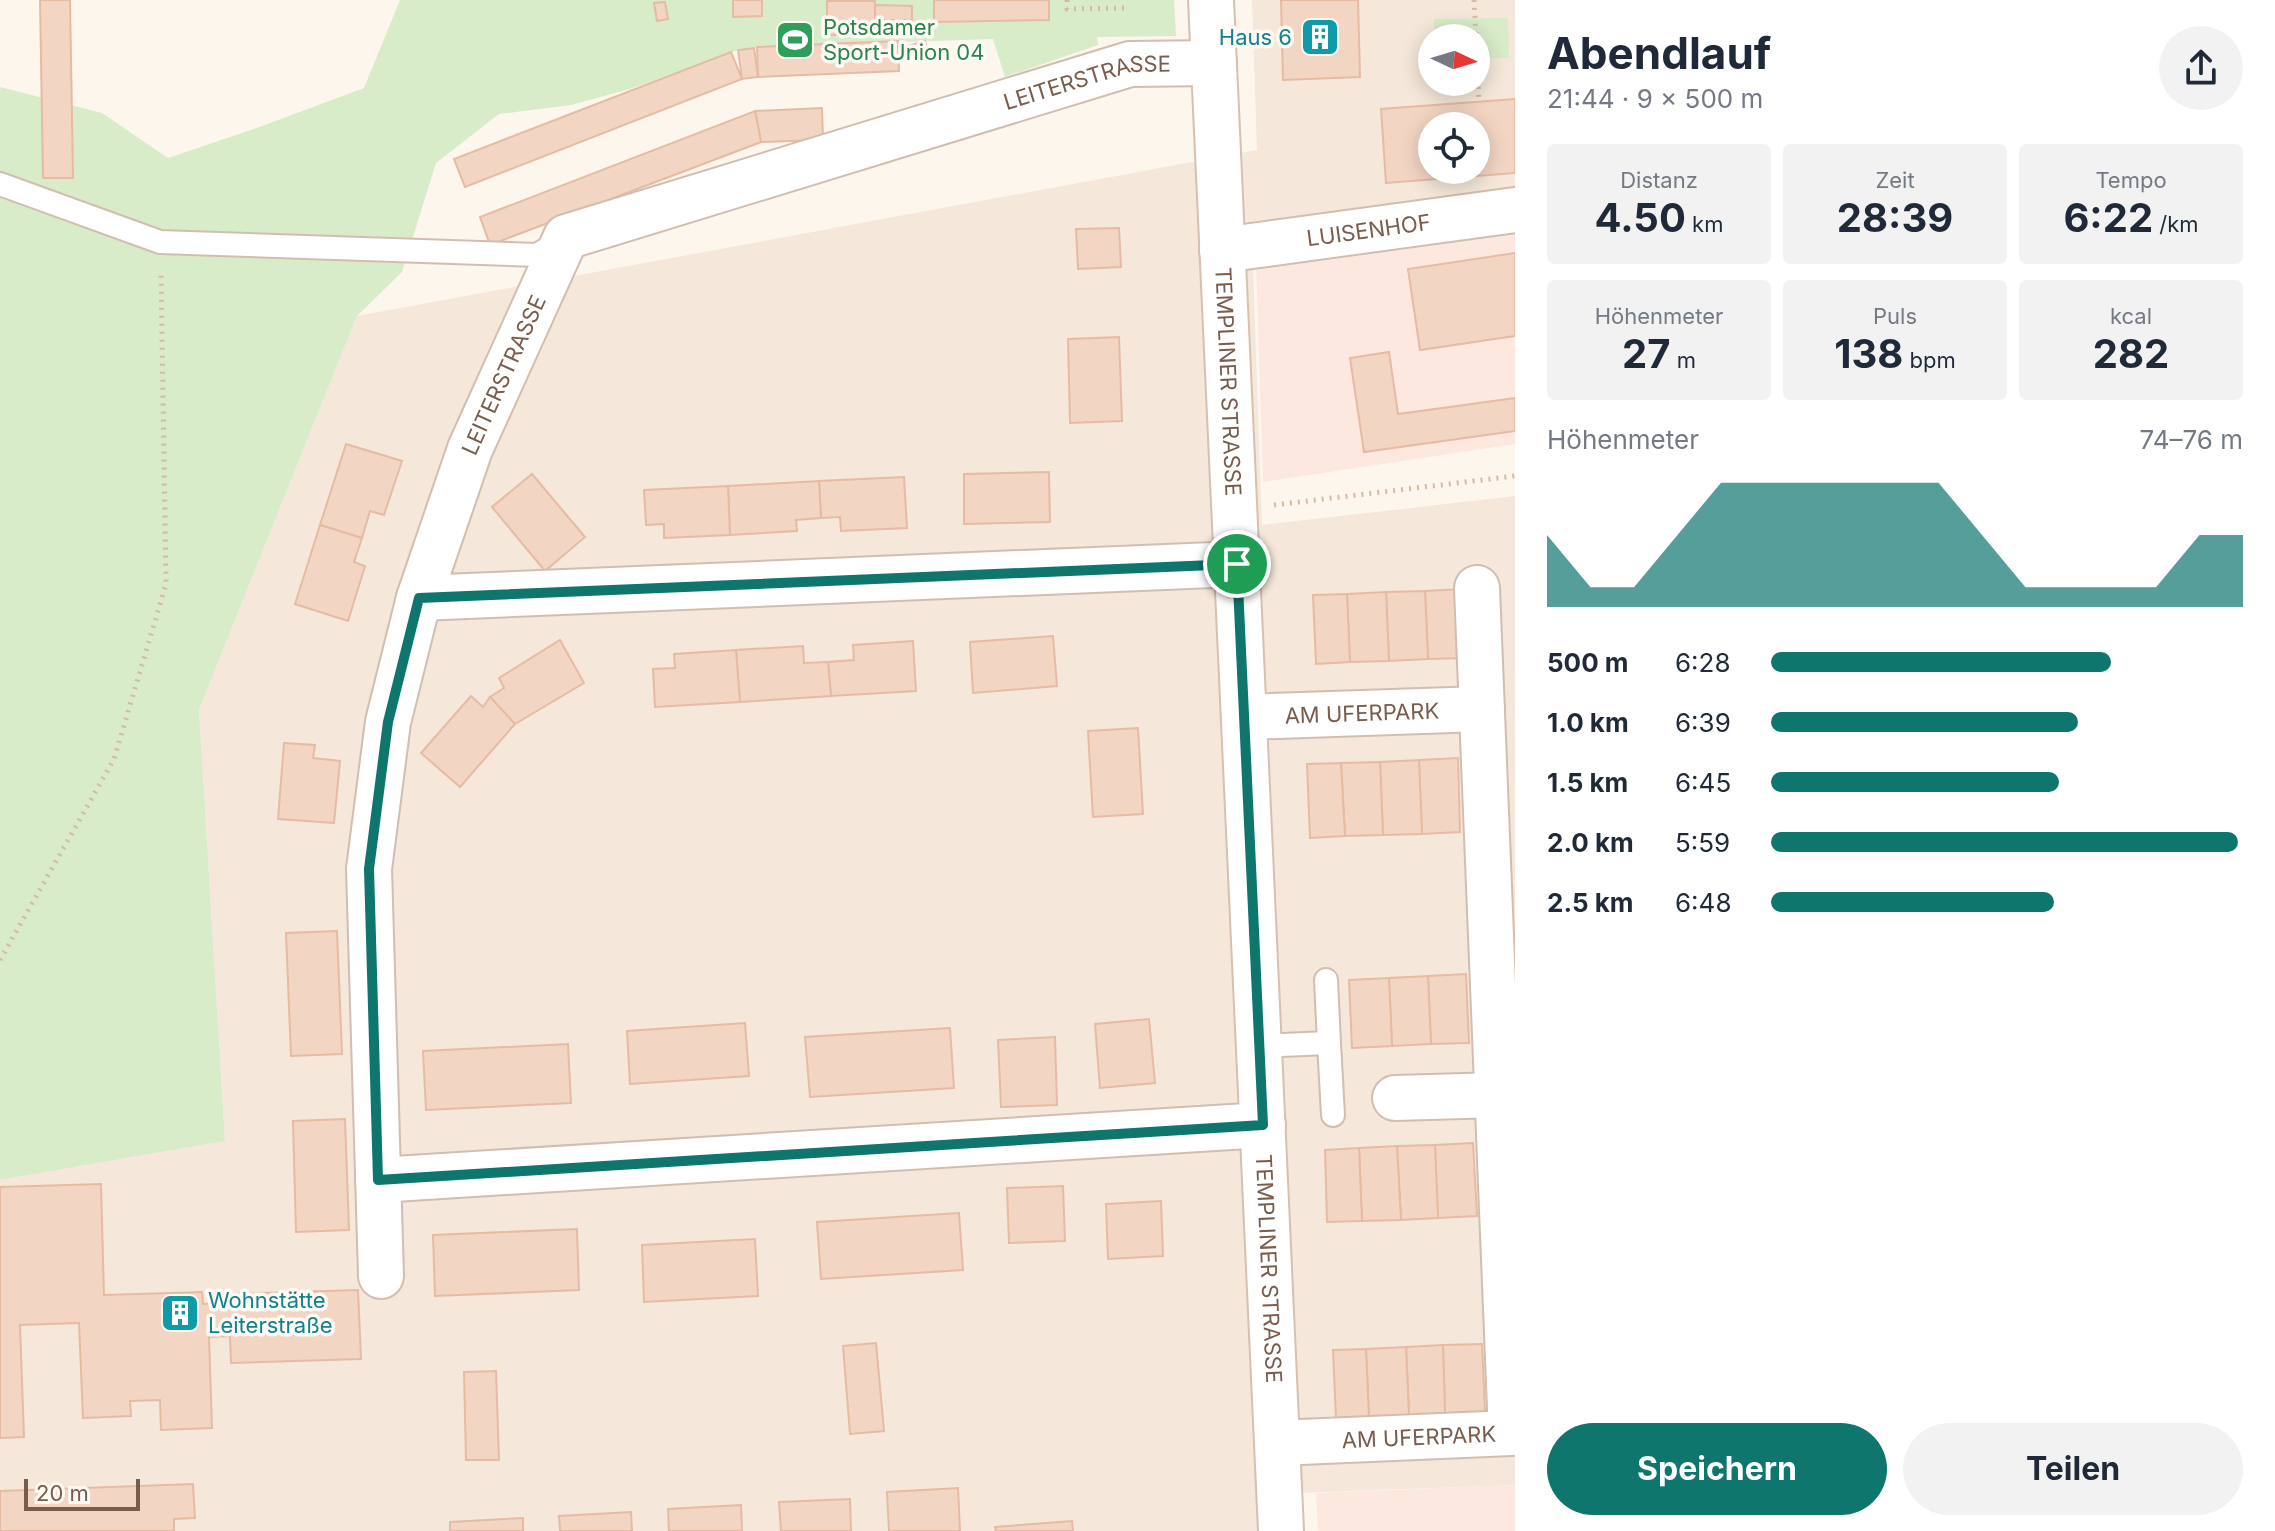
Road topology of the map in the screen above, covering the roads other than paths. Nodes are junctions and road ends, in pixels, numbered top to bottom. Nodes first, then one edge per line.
1 (1211, 0) edge
2 (1214, 63) junction
3 (0, 184) edge
4 (1515, 210) edge
5 (566, 237) junction
6 (1222, 250) junction
7 (1237, 564) junction
8 (1477, 588) dead end
9 (419, 598) junction
10 (1482, 709) junction
11 (1244, 717) junction
12 (1326, 980) dead end
13 (1329, 1043) junction
14 (1259, 1046) junction
15 (1498, 1095) junction
16 (1395, 1098) dead end
17 (1333, 1115) dead end
18 (1263, 1125) junction
19 (378, 1180) junction
20 (381, 1276) dead end
21 (1277, 1443) junction
22 (1281, 1531) edge

1 - 2 street, TEMPLINER STRASSE
2 - 5 street, LEITERSTRASSE
2 - 6 street, TEMPLINER STRASSE
3 - 5 lane
4 - 6 street, LUISENHOF
5 - 9 street, LEITERSTRASSE
6 - 7 street, TEMPLINER STRASSE
7 - 9 street
7 - 11 street, TEMPLINER STRASSE
8 - 10 street, AM UFERPARK
9 - 19 street, LEITERSTRASSE
10 - 11 street, AM UFERPARK
10 - 15 street, AM UFERPARK
11 - 14 street, TEMPLINER STRASSE
12 - 13 lane
13 - 14 lane
13 - 17 lane
14 - 18 street, TEMPLINER STRASSE
15 - 16 street
15 - 21 street, AM UFERPARK
18 - 19 street
18 - 21 street, TEMPLINER STRASSE
19 - 20 street, LEITERSTRASSE
21 - 22 street, TEMPLINER STRASSE

